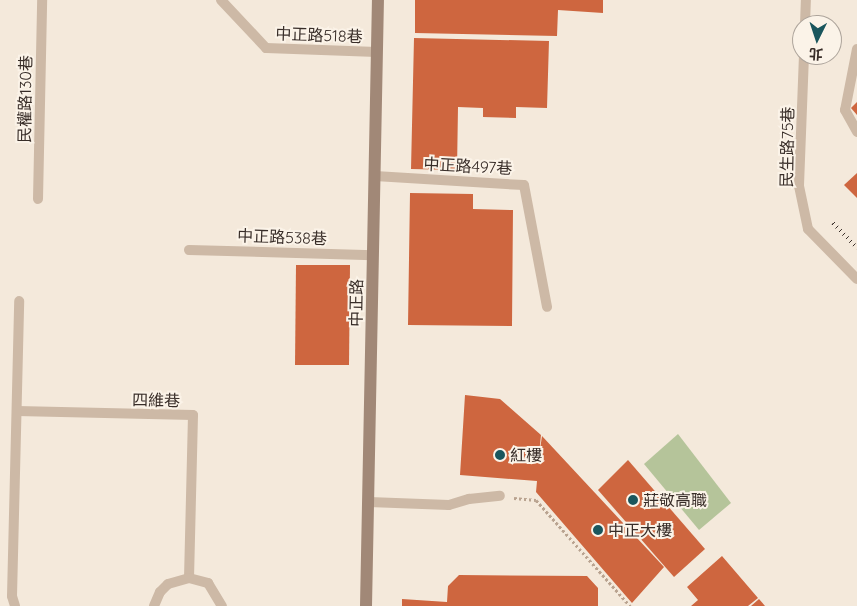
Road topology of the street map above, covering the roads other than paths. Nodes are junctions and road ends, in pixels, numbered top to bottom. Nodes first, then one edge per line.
1 (42, 0) edge
2 (222, 0) edge
3 (378, 0) edge
4 (806, 0) edge
5 (805, 15) edge
6 (857, 49) edge
7 (377, 52) junction
8 (804, 65) edge
9 (857, 132) edge
10 (375, 176) junction
11 (38, 199) dead end
12 (189, 250) dead end
13 (373, 255) junction
14 (857, 279) edge
15 (19, 301) dead end
16 (547, 307) dead end
17 (17, 411) junction
18 (500, 496) road end
19 (369, 502) junction
20 (189, 578) junction
21 (15, 606) edge
22 (154, 606) edge
23 (222, 606) edge
24 (366, 606) edge

1 - 11 lane, 民權路130巷
2 - 7 lane, 中正路518巷
3 - 7 street, 中正路
4 - 5 lane
6 - 9 lane
7 - 10 street, 中正路
8 - 14 lane, 民生路75巷
10 - 13 street, 中正路
10 - 16 lane, 中正路497巷
12 - 13 lane, 中正路538巷
13 - 19 street, 中正路
15 - 17 lane
17 - 20 lane, 四維巷
17 - 21 lane
18 - 19 lane
19 - 24 street, 中正路
20 - 22 lane
20 - 23 lane

